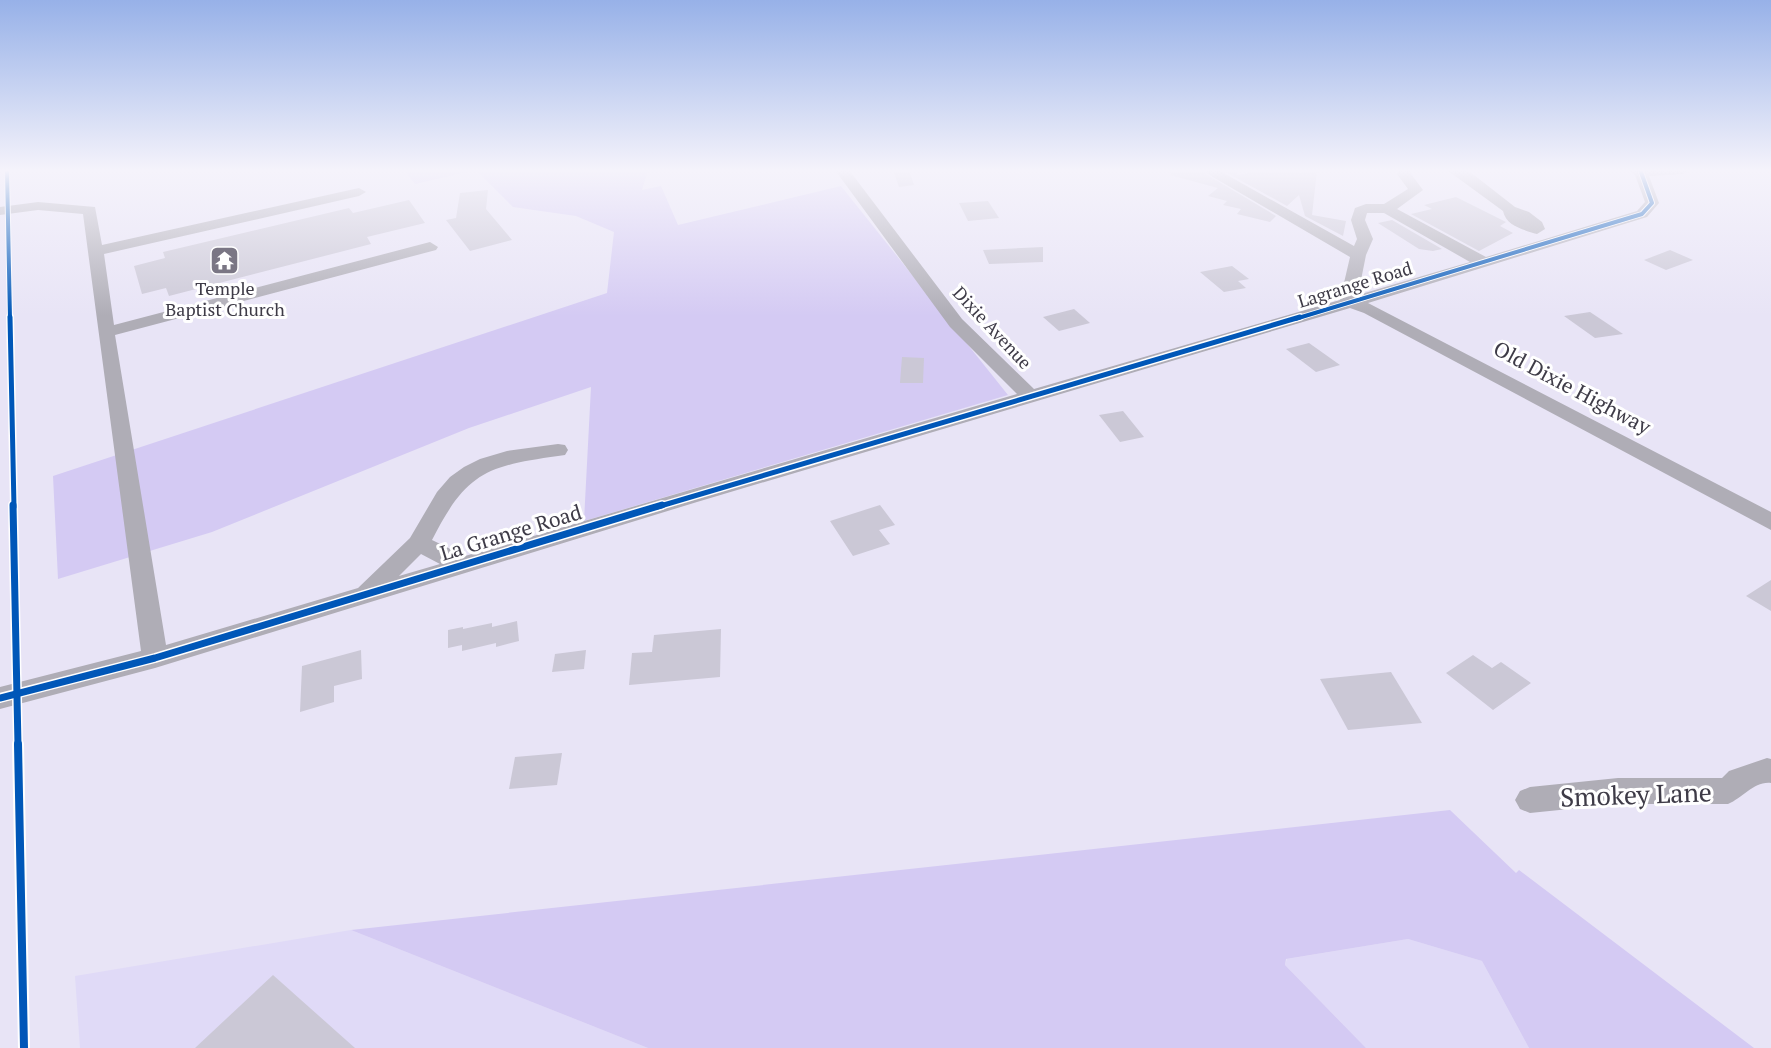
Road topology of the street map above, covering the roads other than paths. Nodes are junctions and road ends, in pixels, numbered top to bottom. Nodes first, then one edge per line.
1 (91, 219) edge
2 (237, 219) edge
3 (878, 219) edge
4 (1294, 219) edge
5 (1358, 219) edge
6 (1406, 219) edge
7 (1529, 219) edge
8 (1627, 219) edge
9 (1562, 240) junction
10 (430, 247) dead end
11 (95, 250) junction
12 (1358, 255) junction
13 (1484, 263) junction
14 (1348, 302) junction
15 (106, 332) junction
16 (1030, 396) junction
17 (558, 450) dead end
18 (1771, 522) edge
19 (419, 543) junction
20 (462, 565) junction
21 (363, 595) junction
22 (155, 658) junction
23 (0, 698) edge
24 (1771, 771) edge
25 (1530, 800) dead end

1 - 11 street
2 - 11 street
3 - 16 street, Dixie Avenue
4 - 12 street
5 - 12 street
6 - 13 street
7 - 9 street
8 - 9 street, Lagrange Road
9 - 13 street, Lagrange Road
10 - 15 street
11 - 15 street
12 - 14 street
13 - 14 street, Lagrange Road
14 - 16 street, Lagrange Road
14 - 18 street, Old Dixie Highway
15 - 22 street
16 - 20 street, La Grange Road
17 - 19 street
19 - 20 street
19 - 21 street
20 - 21 street, La Grange Road
21 - 22 street, La Grange Road
22 - 23 street, La Grange Road
24 - 25 street, Smokey Lane

